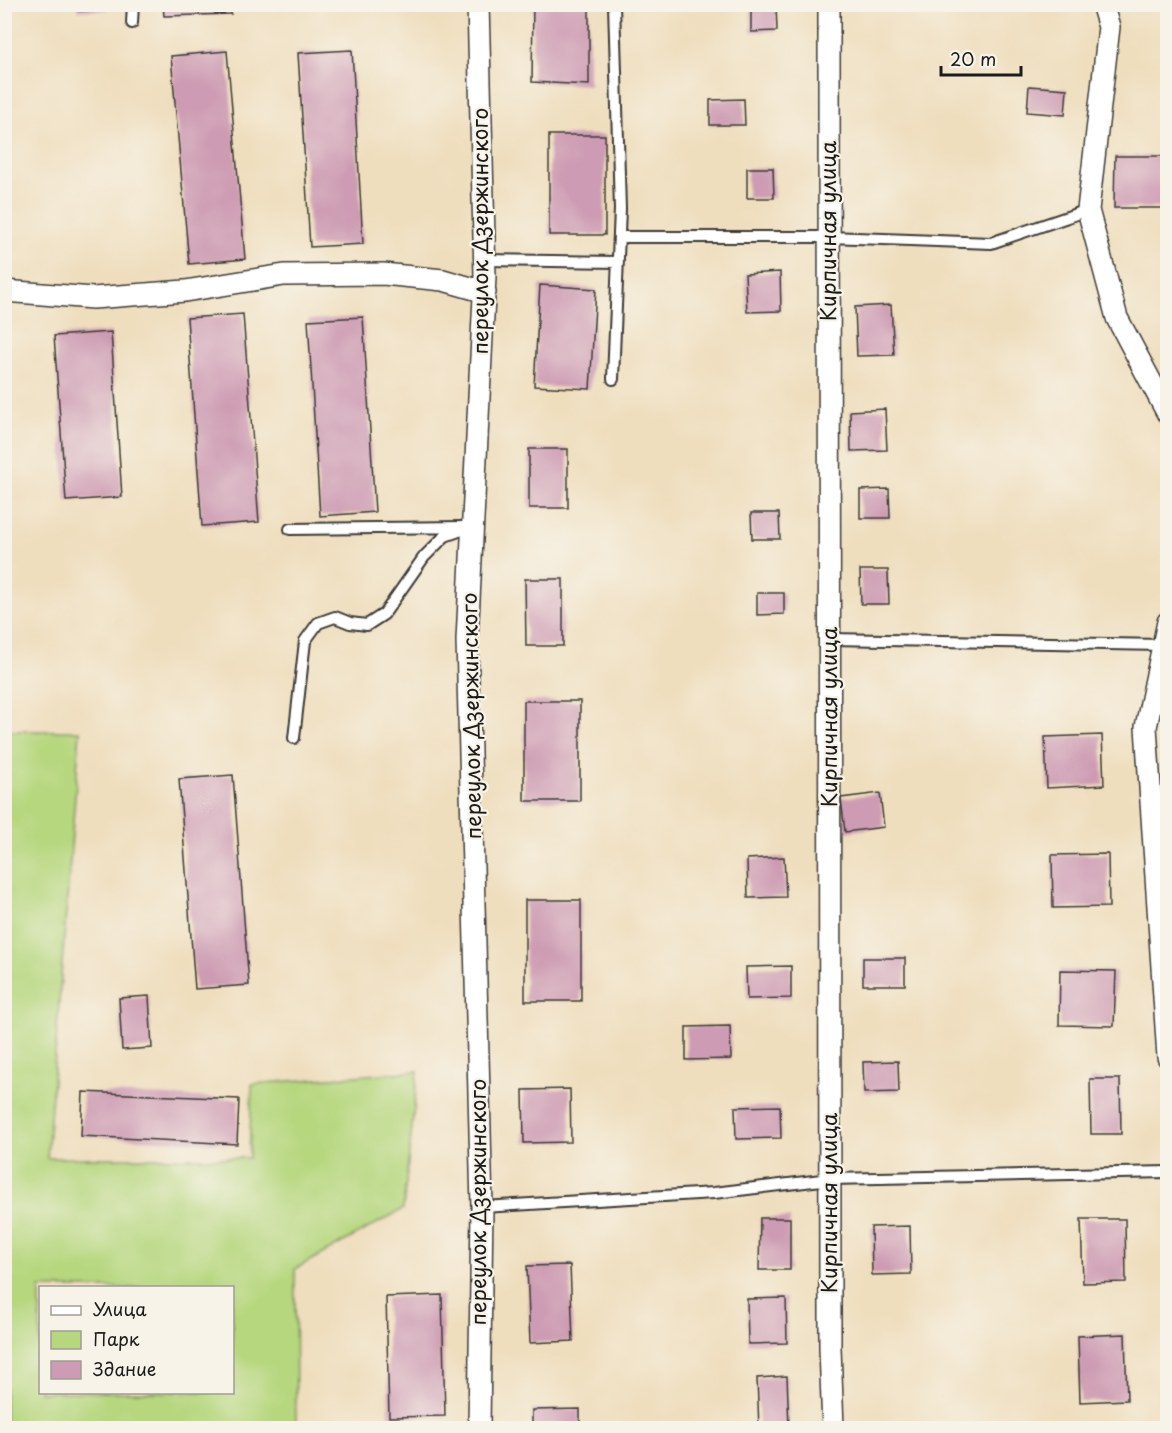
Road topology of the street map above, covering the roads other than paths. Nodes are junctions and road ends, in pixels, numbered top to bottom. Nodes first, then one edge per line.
1 (133, 4) edge
2 (478, 4) edge
3 (614, 4) edge
4 (829, 4) edge
5 (1102, 4) edge
6 (132, 23) dead end
7 (1088, 210) junction
8 (619, 237) junction
9 (829, 237) junction
10 (485, 260) junction
11 (618, 262) junction
12 (4, 291) edge
13 (484, 292) junction
14 (613, 379) dead end
15 (1167, 414) edge
16 (473, 526) junction
17 (290, 530) dead end
18 (1167, 622) edge
19 (830, 639) junction
20 (1163, 645) junction
21 (294, 738) dead end
22 (1167, 1057) edge
23 (1167, 1172) edge
24 (830, 1179) junction
25 (482, 1207) junction
26 (478, 1428) edge
27 (833, 1428) edge

1 - 6 lane
2 - 10 street, переулок Дзержинского
3 - 8 lane
4 - 9 street, Кирпичная улица
5 - 7 street
7 - 9 lane
7 - 15 street
8 - 9 lane
8 - 11 lane
9 - 19 street, Кирпичная улица
10 - 11 lane
10 - 13 street, переулок Дзержинского
11 - 14 lane
12 - 13 street
13 - 16 street, переулок Дзержинского
16 - 17 lane
16 - 21 lane
16 - 25 street, переулок Дзержинского
18 - 20 street
19 - 20 lane
19 - 24 street, Кирпичная улица
20 - 22 street
23 - 24 lane
24 - 25 lane
24 - 27 street, Кирпичная улица
25 - 26 street, переулок Дзержинского

